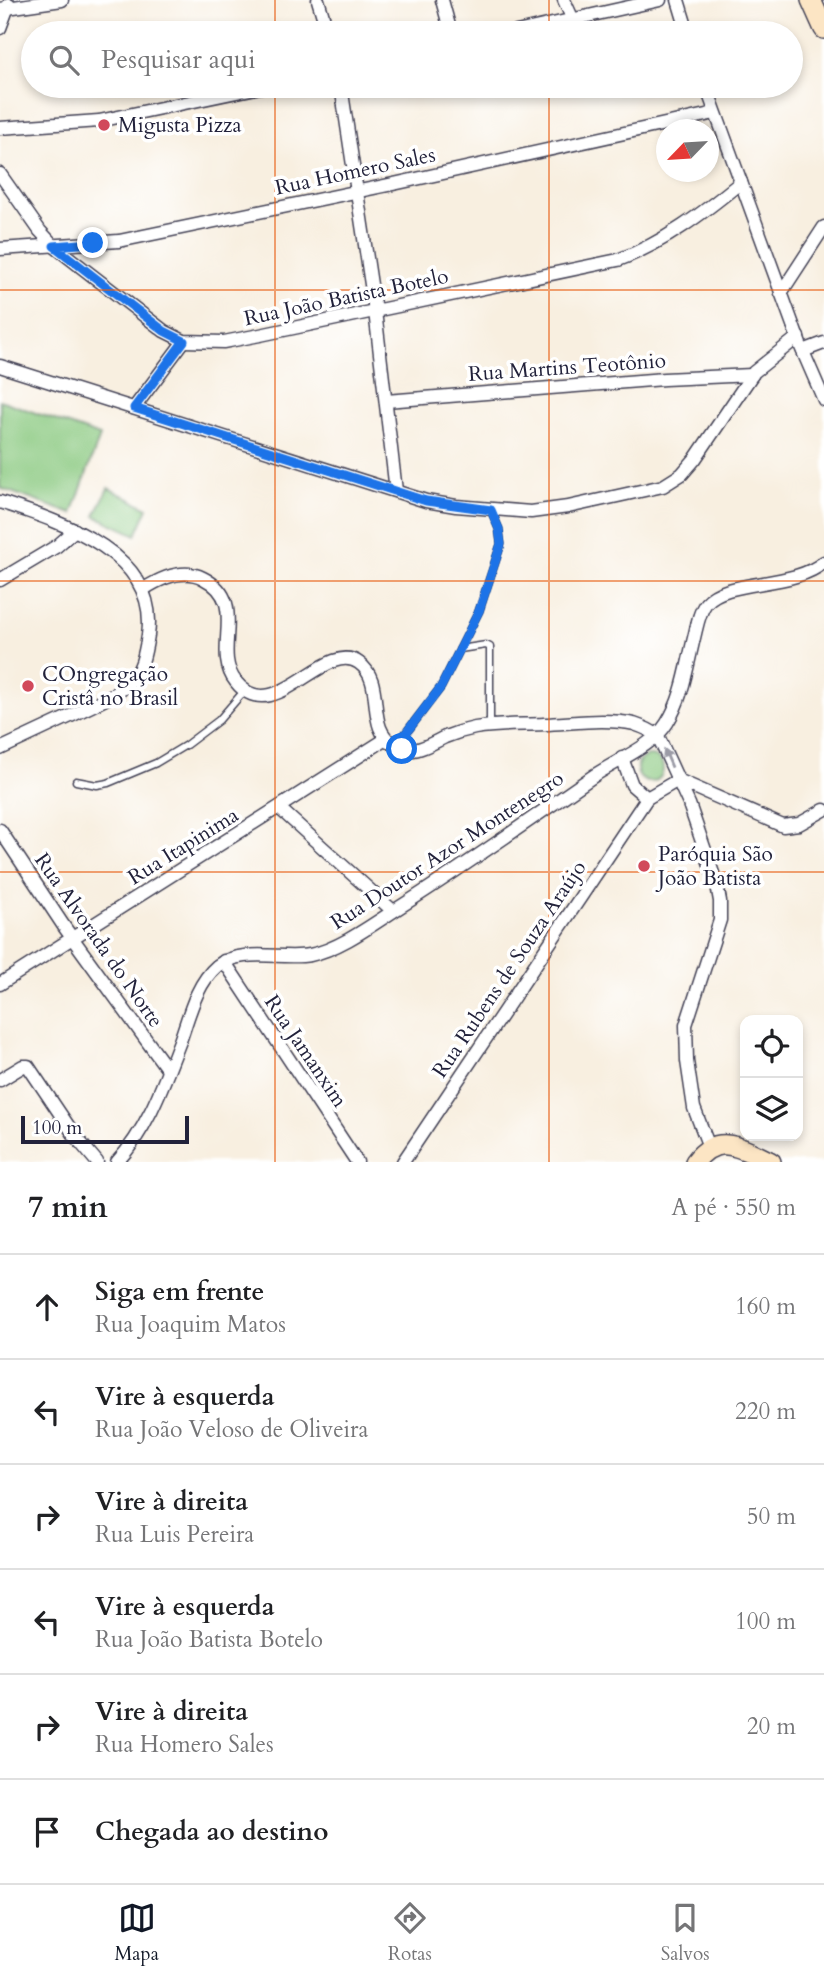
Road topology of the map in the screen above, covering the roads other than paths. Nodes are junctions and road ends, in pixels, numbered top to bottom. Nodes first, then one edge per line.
1 (62, 0) edge
2 (318, 0) edge
3 (442, 0) edge
4 (564, 0) edge
5 (660, 0) edge
6 (678, 0) edge
7 (811, 0) edge
8 (6, 6) edge
9 (573, 20) junction
10 (324, 21) edge
11 (448, 21) edge
12 (568, 21) edge
13 (684, 21) edge
14 (0, 27) edge
15 (824, 29) edge
16 (208, 98) edge
17 (343, 98) edge
18 (710, 98) edge
19 (715, 113) junction
20 (0, 128) edge
21 (0, 174) edge
22 (741, 183) junction
23 (358, 191) junction
24 (824, 227) edge
25 (54, 246) junction
26 (0, 249) edge
27 (781, 293) junction
28 (375, 311) junction
29 (797, 337) junction
30 (184, 341) junction
31 (824, 343) edge
32 (803, 351) junction
33 (0, 366) edge
34 (752, 375) junction
35 (823, 397) edge
36 (386, 401) junction
37 (134, 408) junction
38 (396, 491) junction
39 (0, 502) edge
40 (491, 510) junction
41 (75, 530) junction
42 (824, 562) edge
43 (0, 580) edge
44 (144, 589) junction
45 (460, 649) junction
46 (245, 690) junction
47 (490, 726) junction
48 (658, 736) junction
49 (391, 743) junction
50 (0, 749) edge
51 (622, 758) junction
52 (678, 780) junction
53 (76, 781) dead end
54 (647, 798) junction
55 (279, 808) junction
56 (824, 810) edge
57 (0, 830) edge
58 (393, 911) junction
59 (73, 939) junction
60 (224, 961) junction
61 (0, 984) edge
62 (168, 1070) junction
63 (0, 1080) edge
64 (702, 1155) edge
65 (97, 1162) edge
66 (117, 1162) edge
67 (357, 1162) edge
68 (402, 1162) edge
69 (771, 1162) edge

1 - 8 street
2 - 10 street
3 - 11 street
4 - 9 street
5 - 9 street
6 - 13 street
7 - 15 street
8 - 14 street
9 - 12 street
16 - 20 street
17 - 23 street
18 - 19 street
19 - 22 street
19 - 23 street, Rua Homero Sales
21 - 25 street, Rua João Batista Botelo
22 - 27 street
22 - 28 street, Rua João Batista Botelo
23 - 25 street, Rua Homero Sales
23 - 28 street
24 - 27 street
25 - 26 street, Rua Homero Sales
25 - 30 street, Rua João Batista Botelo
27 - 29 street
28 - 30 street, Rua João Batista Botelo
28 - 36 street
29 - 32 street
29 - 34 street
30 - 37 street
31 - 32 street
32 - 35 street
33 - 37 street
34 - 36 street, Rua Martins Teotônio
34 - 40 street
36 - 38 street
37 - 38 street
38 - 40 street
39 - 41 street
40 - 45 lane
41 - 43 street
41 - 44 street
42 - 48 street
44 - 46 street
44 - 50 street
45 - 47 lane
45 - 49 lane
46 - 49 street
46 - 53 lane
47 - 48 street
47 - 49 street
48 - 51 street, Rua Doutor Azor Montenegro
52 -> 48 street
49 - 55 street, Rua Itapinima
51 - 54 street
51 - 58 street, Rua Doutor Azor Montenegro
52 - 54 street
52 - 56 street
52 - 64 street
54 - 68 street, Rua Rubens de Souza Araújo
55 - 58 street
55 - 59 street, Rua Itapinima
57 - 59 street, Rua Alvorada do Norte
58 - 60 street, Rua Doutor Azor Montenegro
59 - 61 street, Rua Itapinima
59 - 62 street, Rua Alvorada do Norte
60 - 62 street
60 - 67 street, Rua Jamanxim
62 - 66 street
63 - 65 street
64 - 69 street

